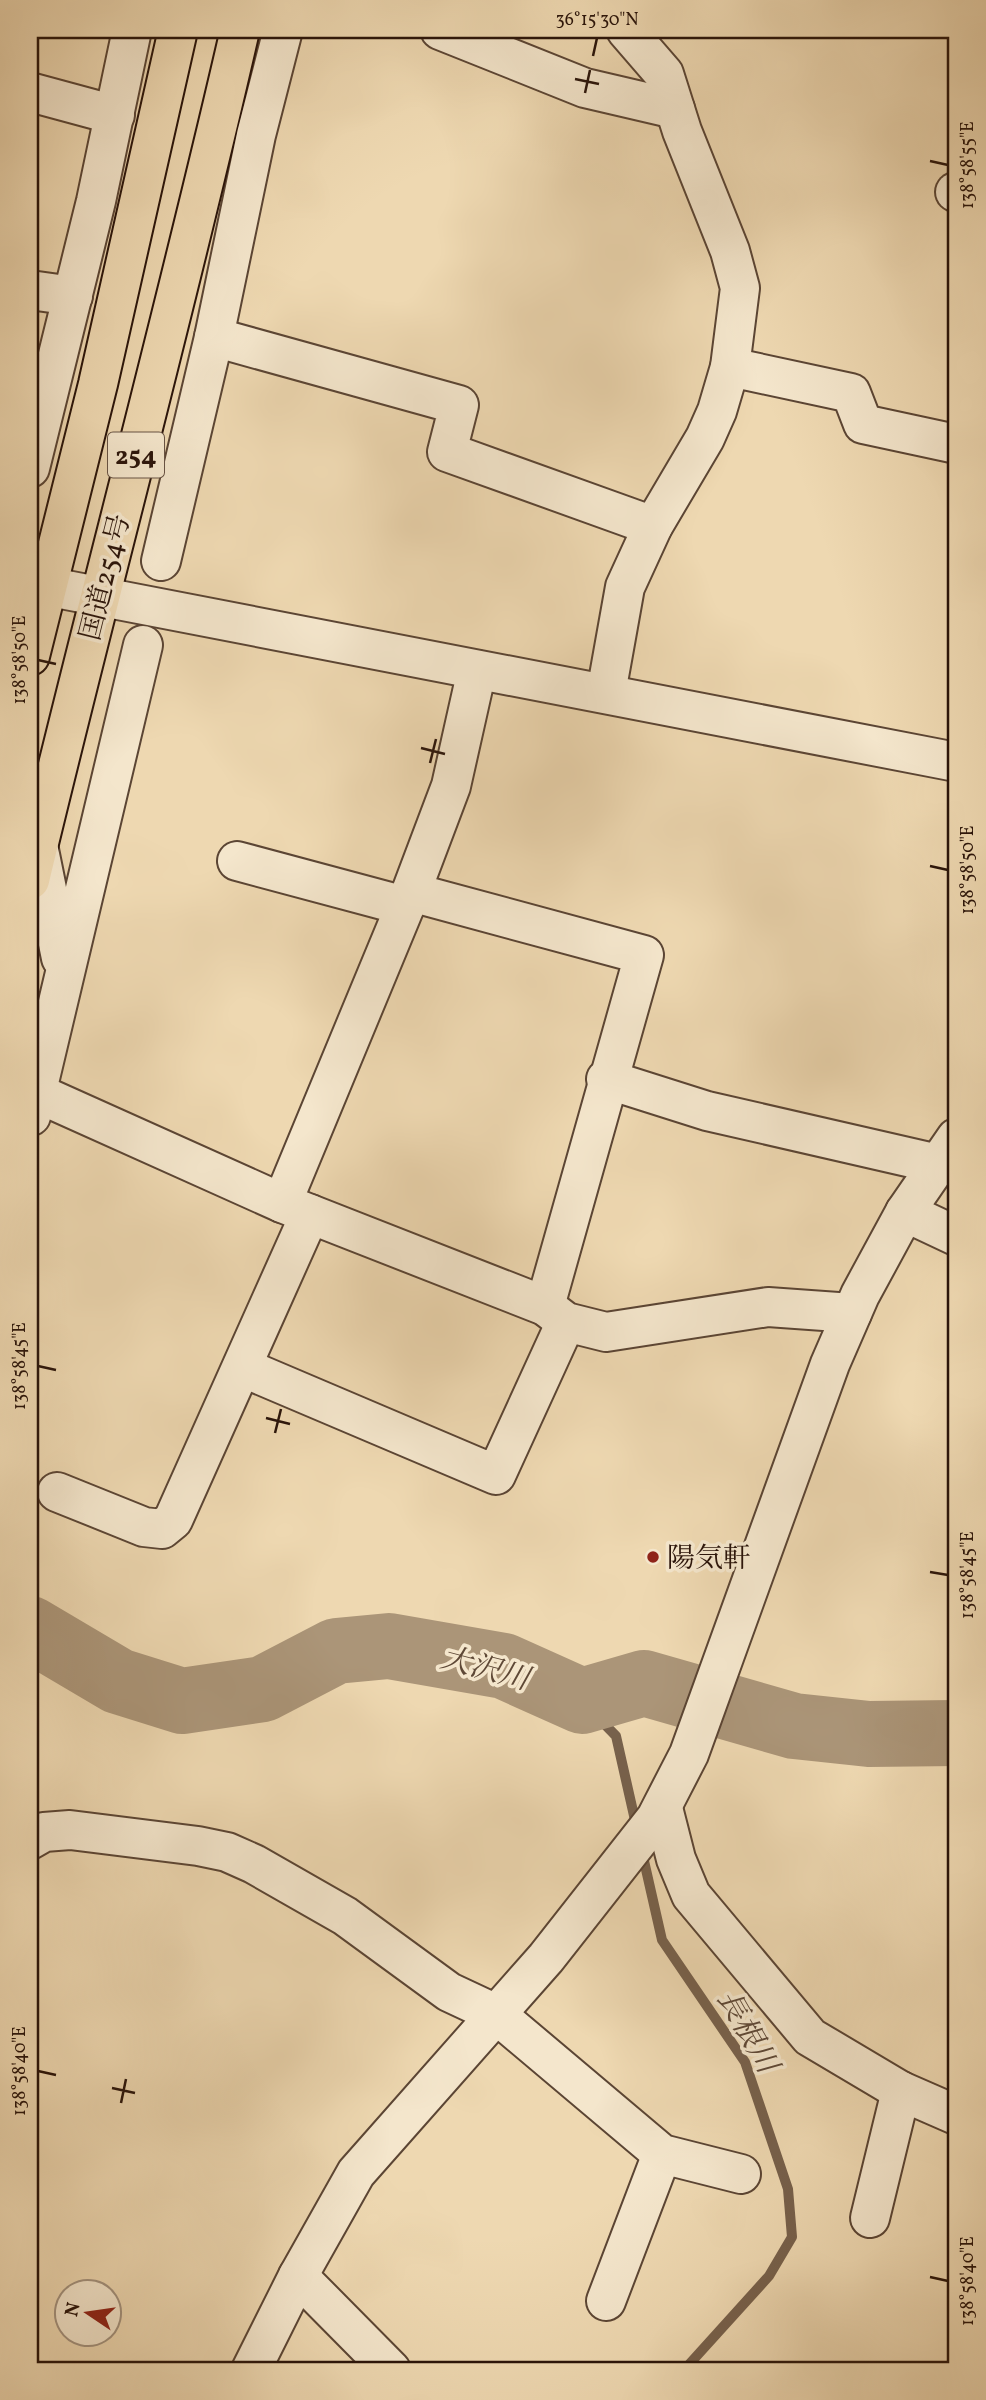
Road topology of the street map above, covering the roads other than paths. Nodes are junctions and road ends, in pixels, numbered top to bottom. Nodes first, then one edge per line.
1 (132, 30) edge
2 (178, 30) edge
3 (240, 30) edge
4 (283, 30) edge
5 (440, 30) edge
6 (625, 30) edge
7 (30, 92) edge
8 (675, 108) junction
9 (115, 115) junction
10 (256, 135) junction
11 (96, 201) junction
12 (193, 233) junction
13 (30, 290) edge
14 (73, 296) junction
15 (214, 337) junction
16 (730, 367) junction
17 (97, 384) junction
18 (956, 444) edge
19 (30, 468) edge
20 (653, 526) junction
21 (161, 561) dead end
22 (39, 584) edge
23 (98, 598) junction
24 (143, 645) dead end
25 (30, 656) edge
26 (477, 670) junction
27 (606, 693) junction
28 (956, 762) edge
29 (237, 861) dead end
30 (34, 863) edge
31 (408, 899) junction
32 (64, 971) junction
33 (606, 1079) junction
34 (34, 1106) edge
35 (947, 1151) edge
36 (296, 1208) junction
37 (905, 1212) junction
38 (956, 1236) edge
39 (852, 1312) junction
40 (556, 1314) junction
41 (244, 1368) junction
42 (57, 1492) dead end
43 (659, 1813) junction
44 (30, 1840) edge
45 (496, 2014) junction
46 (901, 2091) junction
47 (956, 2115) edge
48 (662, 2154) junction
49 (741, 2174) dead end
50 (870, 2218) dead end
51 (298, 2276) junction
52 (606, 2301) dead end
53 (251, 2370) edge
54 (391, 2370) edge

1 - 9 street
2 - 17 highway, 国道254号 / 254
3 - 12 highway, 国道254号 / 254
4 - 10 street
5 - 8 street
6 - 8 street
7 - 9 street
8 - 16 street
9 - 11 street
10 - 12 street
10 - 15 street
11 - 14 street
11 - 17 street
12 - 23 highway, 国道254号 / 254
13 - 14 street
14 - 19 street
15 - 20 street
15 - 21 street
16 - 18 street
16 - 20 street
17 - 22 highway, 国道254号 / 254
20 - 27 street
22 - 23 street
22 - 25 highway, 国道254号 / 254
23 - 26 street
23 - 30 highway, 国道254号 / 254
24 - 32 street
26 - 27 street
26 - 31 street
27 - 28 street
29 - 31 street
30 - 32 street
31 - 33 street
31 - 36 street
32 - 34 street
33 - 35 street
33 - 40 street
34 - 36 street
35 - 37 street
36 - 40 street
36 - 41 street
37 - 38 street
37 - 39 street
39 - 40 street
39 - 43 street
40 - 41 street
41 - 42 street
43 - 45 street
43 - 46 street
44 - 45 street
45 - 48 street
45 - 51 street
46 - 47 street
46 - 50 street
48 - 49 street
48 - 52 street
51 - 53 street
51 - 54 street

